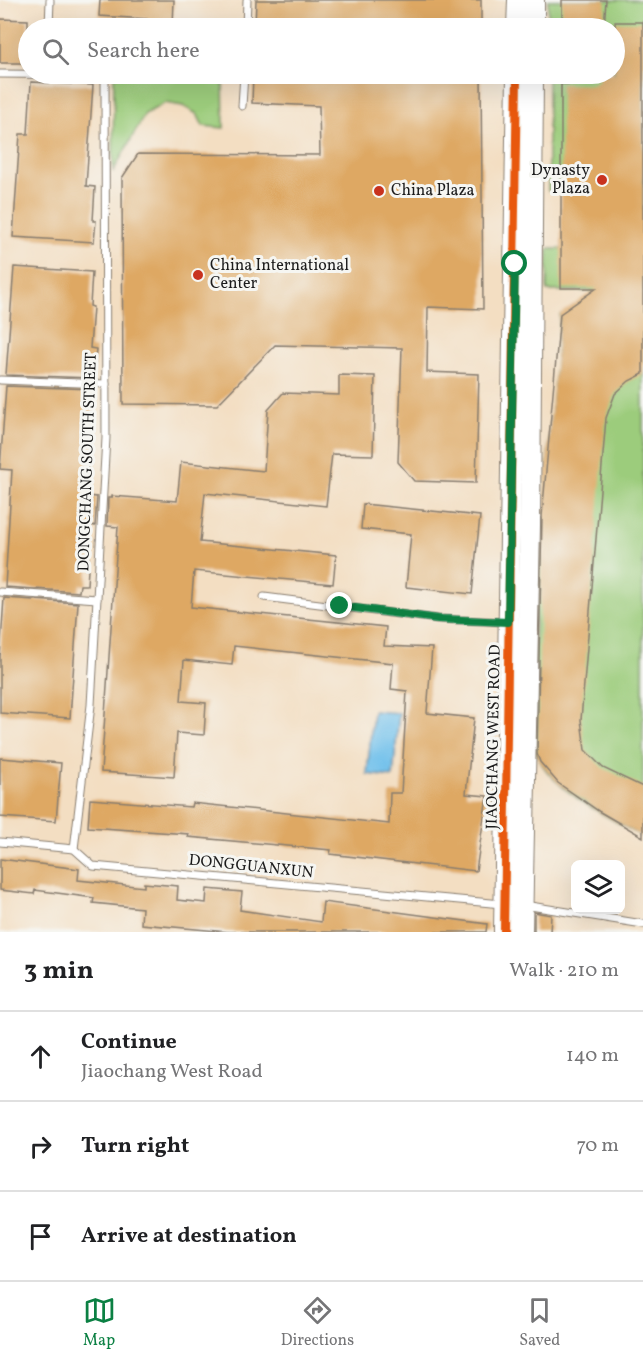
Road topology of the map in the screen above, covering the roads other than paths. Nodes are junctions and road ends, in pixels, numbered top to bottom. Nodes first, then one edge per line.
1 (50, 0) edge
2 (247, 0) edge
3 (518, 0) edge
4 (534, 0) edge
5 (49, 18) edge
6 (246, 18) edge
7 (517, 18) edge
8 (534, 18) edge
9 (0, 74) edge
10 (18, 74) edge
11 (105, 84) edge
12 (243, 84) edge
13 (528, 84) edge
14 (528, 84) edge
15 (242, 106) dead end
16 (0, 380) edge
17 (106, 384) junction
18 (0, 592) edge
19 (264, 597) dead end
20 (97, 599) junction
21 (508, 622) junction
22 (0, 842) edge
23 (74, 849) junction
24 (514, 904) junction
25 (643, 924) edge
26 (504, 932) edge
27 (522, 932) edge

1 - 5 lane
2 - 6 lane
3 - 7 street
4 - 8 street
9 - 10 lane
11 - 17 lane, DONGCHANG SOUTH STREET
12 - 15 lane
13 - 21 street, JIAOCHANG WEST ROAD
14 - 24 street, JIAOCHANG WEST ROAD
16 - 17 lane
17 - 20 lane, DONGCHANG SOUTH STREET
18 - 20 lane
19 - 21 lane
20 - 23 lane, DONGCHANG SOUTH STREET
21 - 24 street, JIAOCHANG WEST ROAD
22 - 23 lane
23 - 24 lane, DONGGUANXUN
24 - 25 lane, DONGGUANXUN
24 - 26 street, JIAOCHANG WEST ROAD
24 - 27 street, JIAOCHANG WEST ROAD

